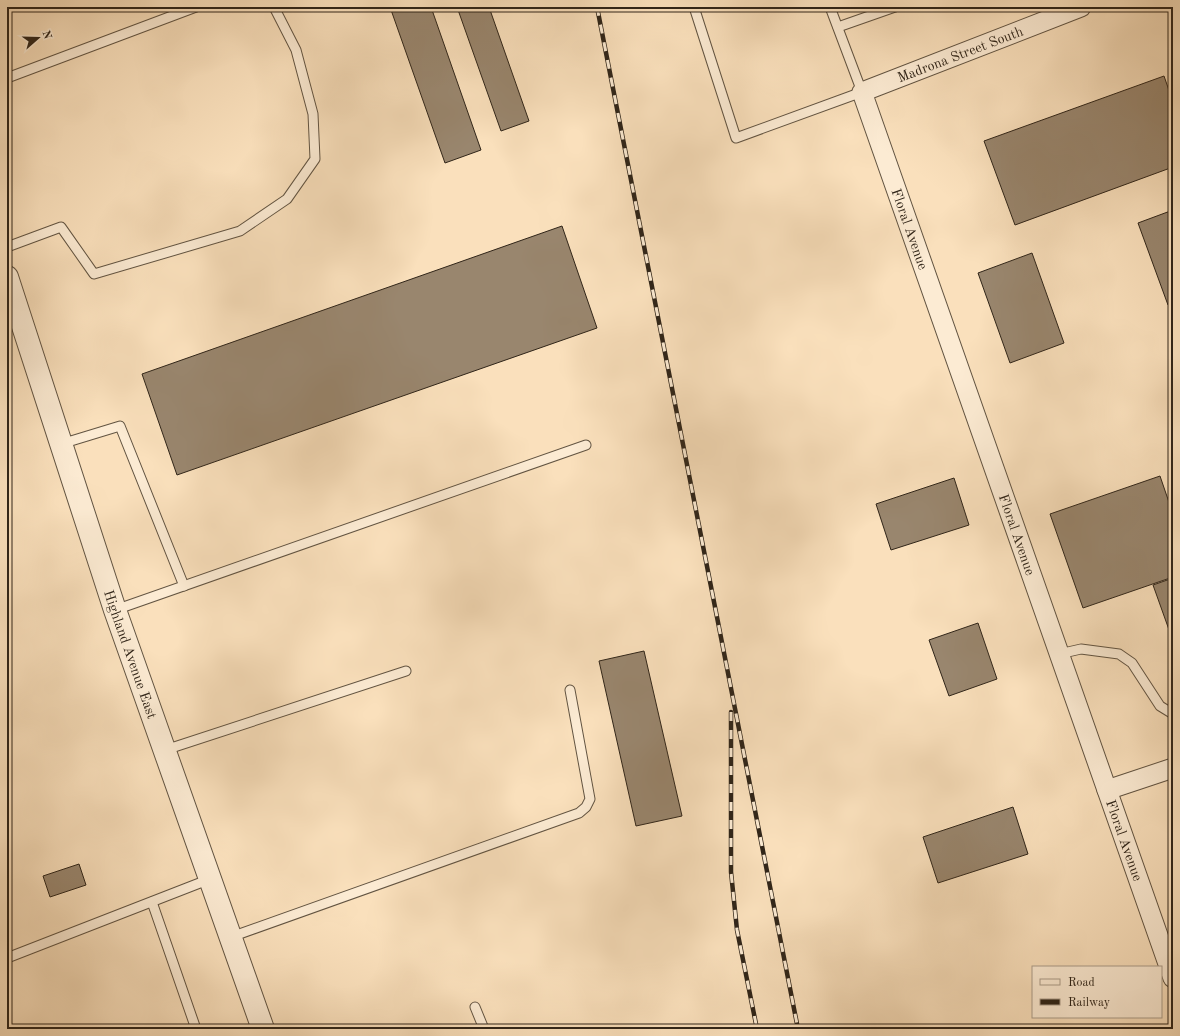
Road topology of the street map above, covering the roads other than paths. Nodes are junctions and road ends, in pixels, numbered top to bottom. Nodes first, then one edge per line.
1 (196, 7) edge
2 (274, 7) edge
3 (694, 7) edge
4 (830, 7) edge
5 (895, 7) edge
6 (1081, 7) edge
7 (838, 28) junction
8 (7, 78) edge
9 (862, 92) junction
10 (7, 247) edge
11 (7, 277) edge
12 (61, 444) junction
13 (586, 445) dead end
14 (184, 586) junction
15 (115, 610) junction
16 (1059, 654) junction
17 (406, 671) dead end
18 (570, 690) dead end
19 (1173, 714) edge
20 (165, 750) junction
21 (1173, 768) edge
22 (1107, 790) junction
23 (210, 879) junction
24 (152, 902) junction
25 (231, 937) junction
26 (7, 958) edge
27 (1173, 978) edge
28 (475, 1007) dead end
29 (196, 1029) edge
30 (263, 1029) edge
31 (484, 1029) edge

1 - 8 lane
2 - 10 lane
3 - 9 lane
4 - 7 lane
5 - 7 lane
6 - 9 street, Madrona Street South
7 - 9 lane
9 - 16 street, Floral Avenue
11 - 12 street, Highland Avenue East
12 - 14 lane
12 - 15 street, Highland Avenue East
13 - 14 lane
14 - 15 lane
15 - 20 street, Highland Avenue East
16 - 19 lane
16 - 22 street, Floral Avenue
17 - 20 lane
18 - 25 lane
20 - 23 street, Highland Avenue East
21 - 22 street
22 - 27 street, Floral Avenue
23 - 24 lane
23 - 25 street, Highland Avenue East
24 - 26 lane
24 - 29 lane
25 - 30 street, Highland Avenue East
28 - 31 lane

